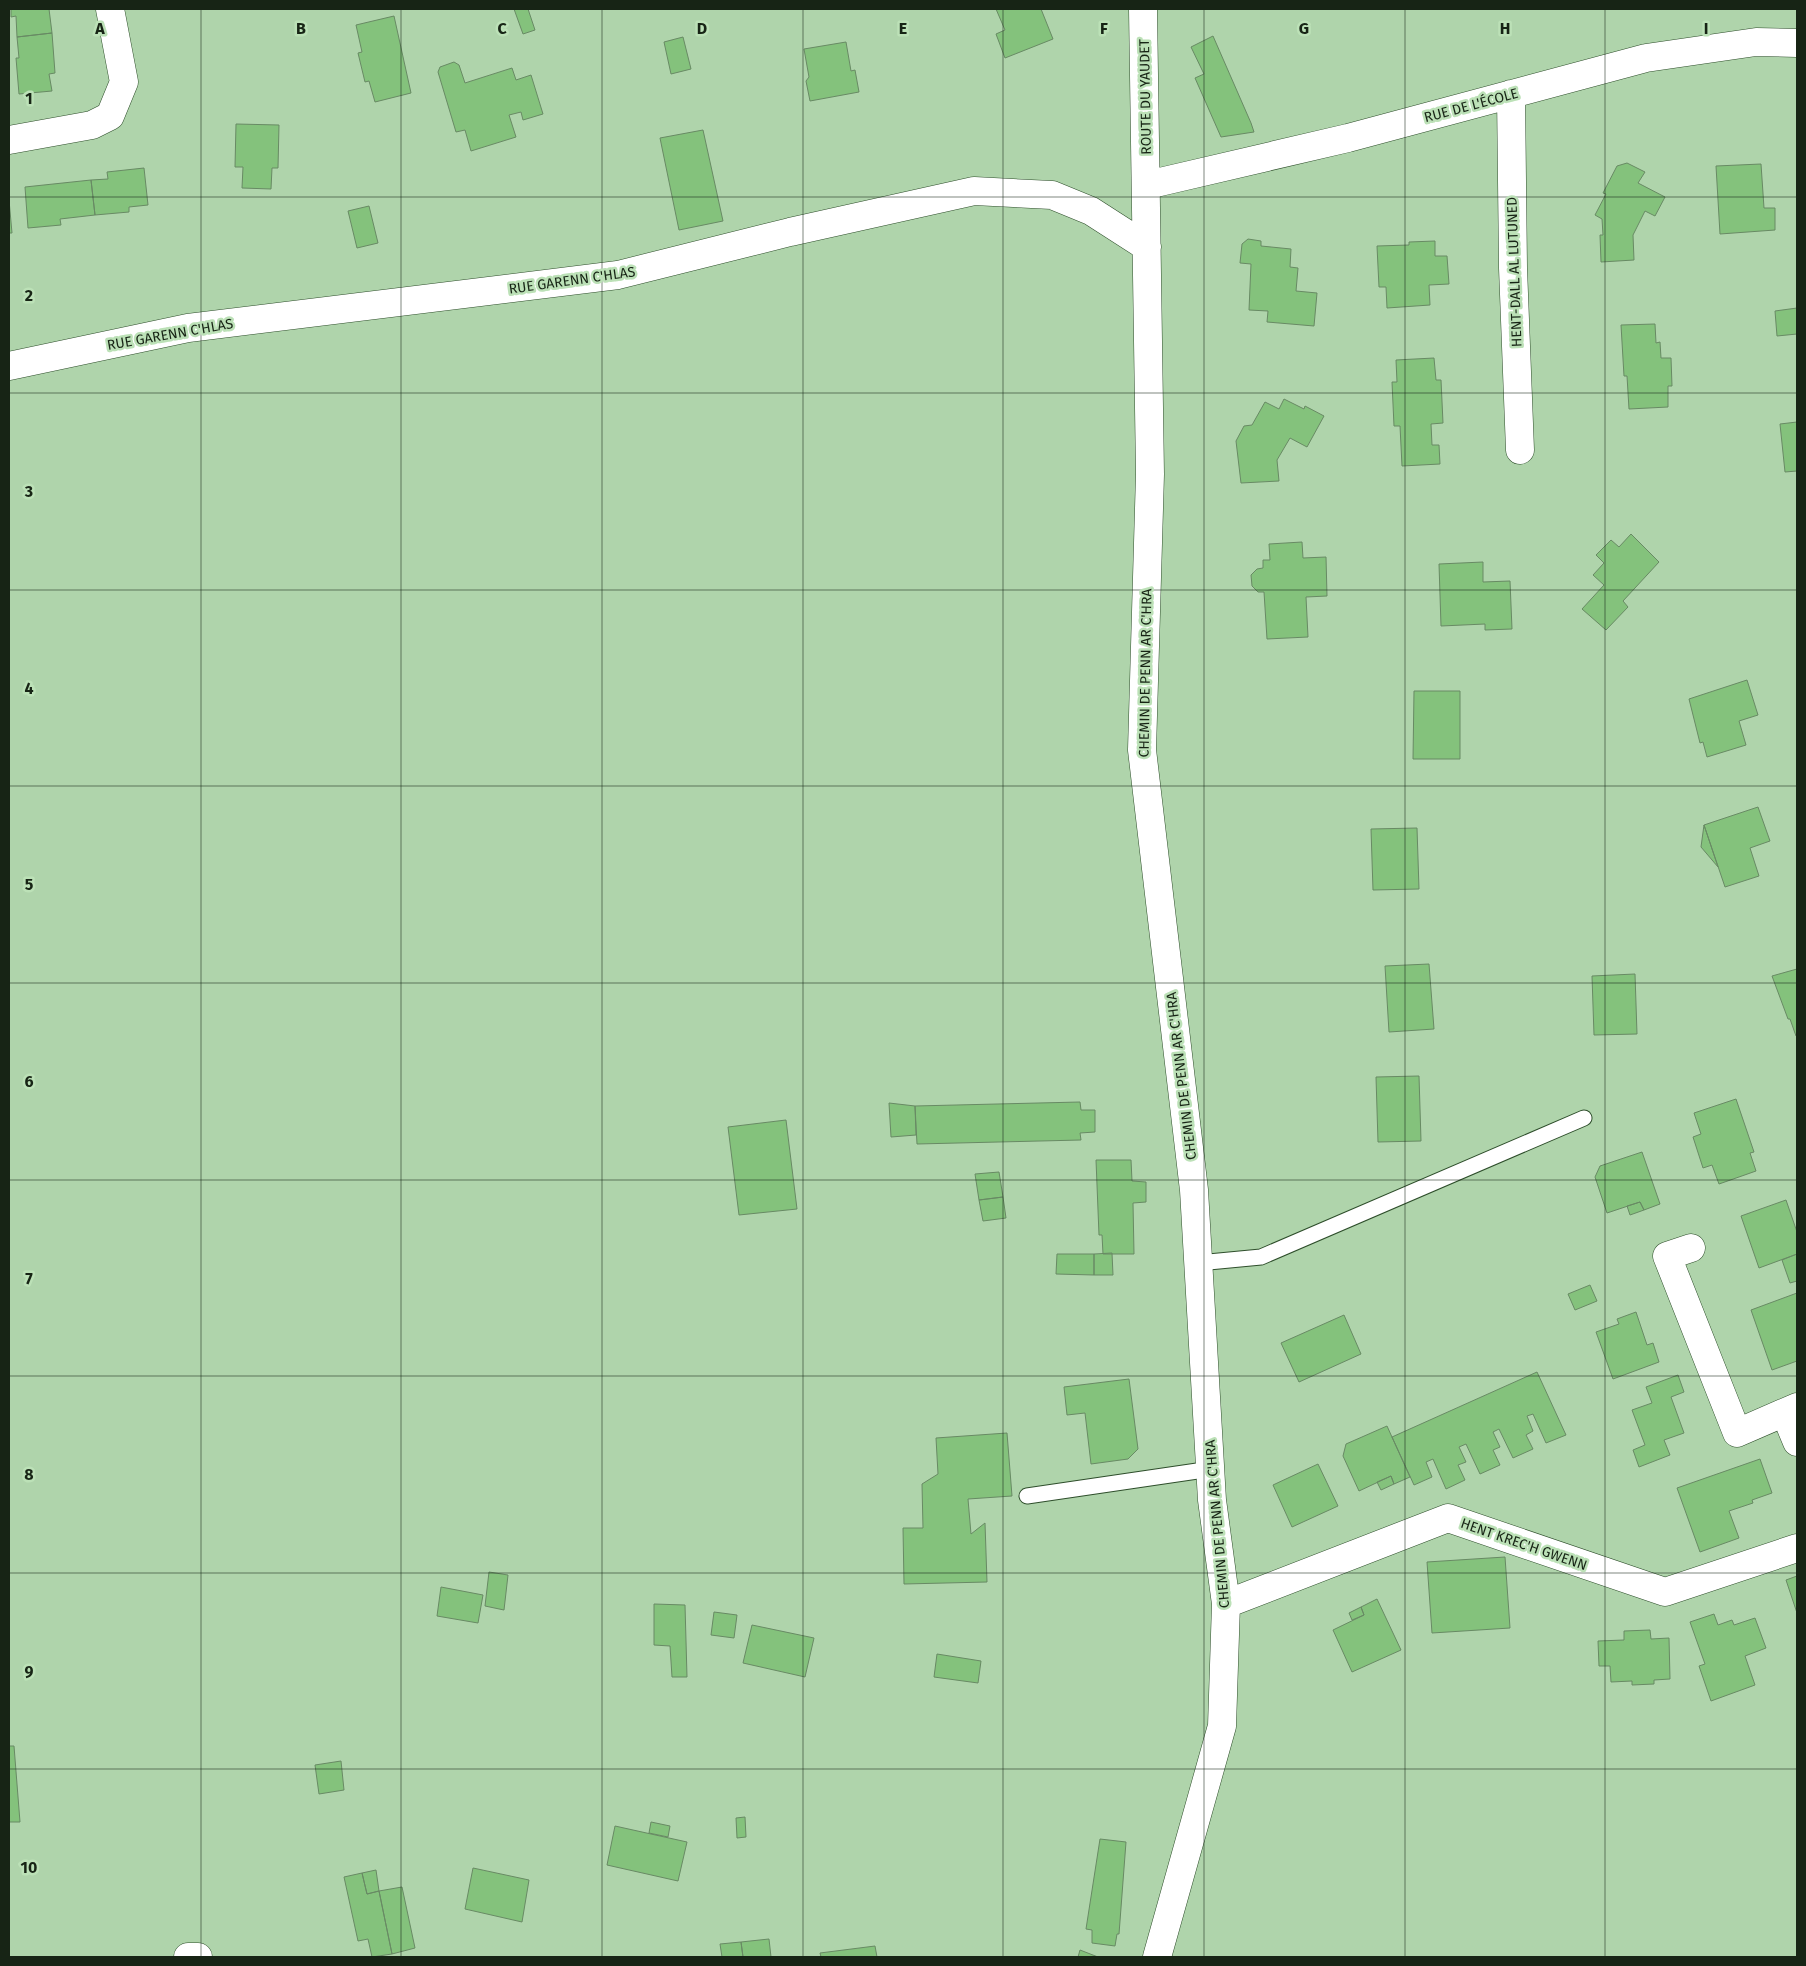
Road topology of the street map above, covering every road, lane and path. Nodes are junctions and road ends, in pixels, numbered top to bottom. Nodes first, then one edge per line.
1 (110, 9) edge
2 (1143, 9) edge
3 (1797, 43) edge
4 (1511, 94) junction
5 (9, 140) edge
6 (1147, 185) junction
7 (1147, 247) junction
8 (9, 366) edge
9 (1520, 450) dead end
10 (1584, 1118) dead end
11 (1691, 1248) dead end
12 (1198, 1263) junction
13 (1791, 1410) edge
14 (1797, 1442) edge
15 (1210, 1469) junction
16 (1027, 1496) dead end
17 (1797, 1548) edge
18 (1226, 1604) junction
19 (188, 1957) edge
20 (198, 1957) edge
21 (1156, 1957) edge

1 - 5 street
2 - 6 street, ROUTE DU YAUDET
3 - 4 street, RUE DE L'ÉCOLE
4 - 6 street, RUE DE L'ÉCOLE
4 - 9 street, HENT-DALL AL LUTUNED
6 - 7 street, CHEMIN DE PENN AR C'HRA
7 - 8 street, RUE GARENN C'HLAS
7 - 12 street, CHEMIN DE PENN AR C'HRA
10 - 12 lane
11 - 13 street
12 - 15 street, CHEMIN DE PENN AR C'HRA
13 - 14 street
15 - 16 lane
15 - 18 street, CHEMIN DE PENN AR C'HRA
17 - 18 street, HENT KREC'H GWENN
18 - 21 street, CHEMIN DE PENN AR C'HRA
19 - 20 street

